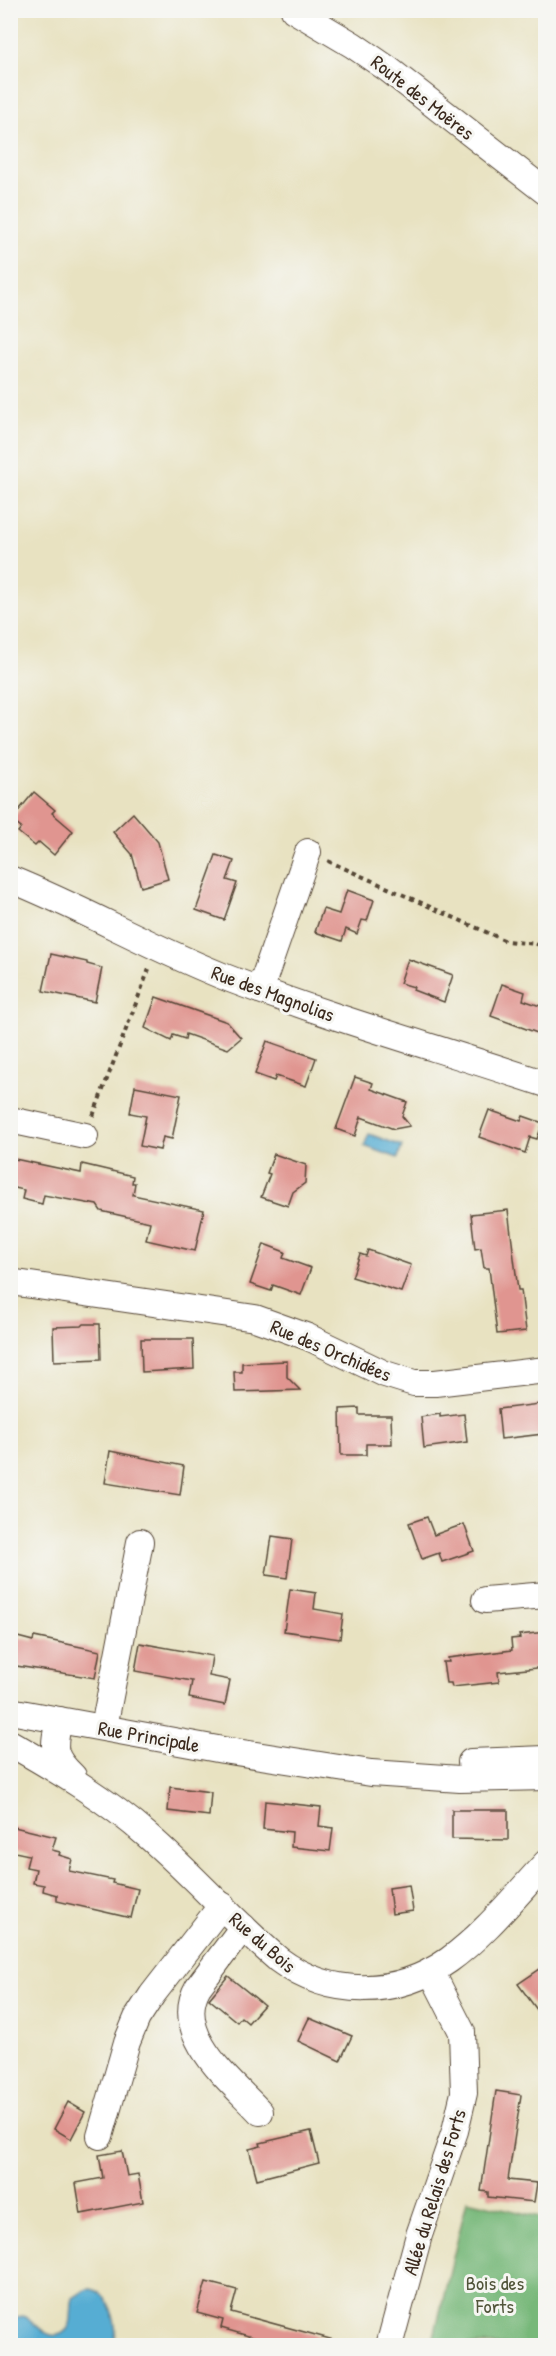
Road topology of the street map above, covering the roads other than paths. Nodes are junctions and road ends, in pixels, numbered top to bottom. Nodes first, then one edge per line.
1 (294, 10) edge
2 (546, 192) edge
3 (308, 852) road end
4 (10, 879) edge
5 (260, 990) junction
6 (546, 1084) edge
7 (10, 1120) edge
8 (85, 1136) road end
9 (10, 1282) edge
10 (546, 1370) edge
11 (140, 1542) dead end
12 (546, 1595) edge
13 (485, 1600) dead end
14 (21, 1713) edge
15 (59, 1720) junction
16 (104, 1728) junction
17 (10, 1743) edge
18 (546, 1759) edge
19 (40, 1760) junction
20 (288, 1760) junction
21 (546, 1777) edge
22 (86, 1788) junction
23 (546, 1863) edge
24 (222, 1905) junction
25 (243, 1927) junction
26 (431, 1971) junction
27 (260, 2112) dead end
28 (100, 2136) dead end
29 (389, 2346) edge

1 - 2 street, Route des Moëres
3 - 5 street
4 - 5 street, Rue des Magnolias
5 - 6 street, Rue des Magnolias
7 - 8 street
9 - 10 street, Rue des Orchidées
11 - 16 street
12 - 13 street
14 - 15 street, Rue Principale
14 - 19 street
15 - 16 street, Rue Principale
15 - 22 street, Rue du Bois
16 - 20 street, Rue Principale
17 - 19 street, Rue du Bois
18 - 20 street, Rue Principale
19 - 22 street, Rue du Bois
20 - 21 street, Rue Principale
22 - 24 street, Rue du Bois
23 - 26 street, Rue du Bois
24 - 25 street, Rue du Bois
24 - 28 street
25 - 26 street, Rue du Bois
25 - 27 street
26 - 29 street, Allée du Relais des Forts

